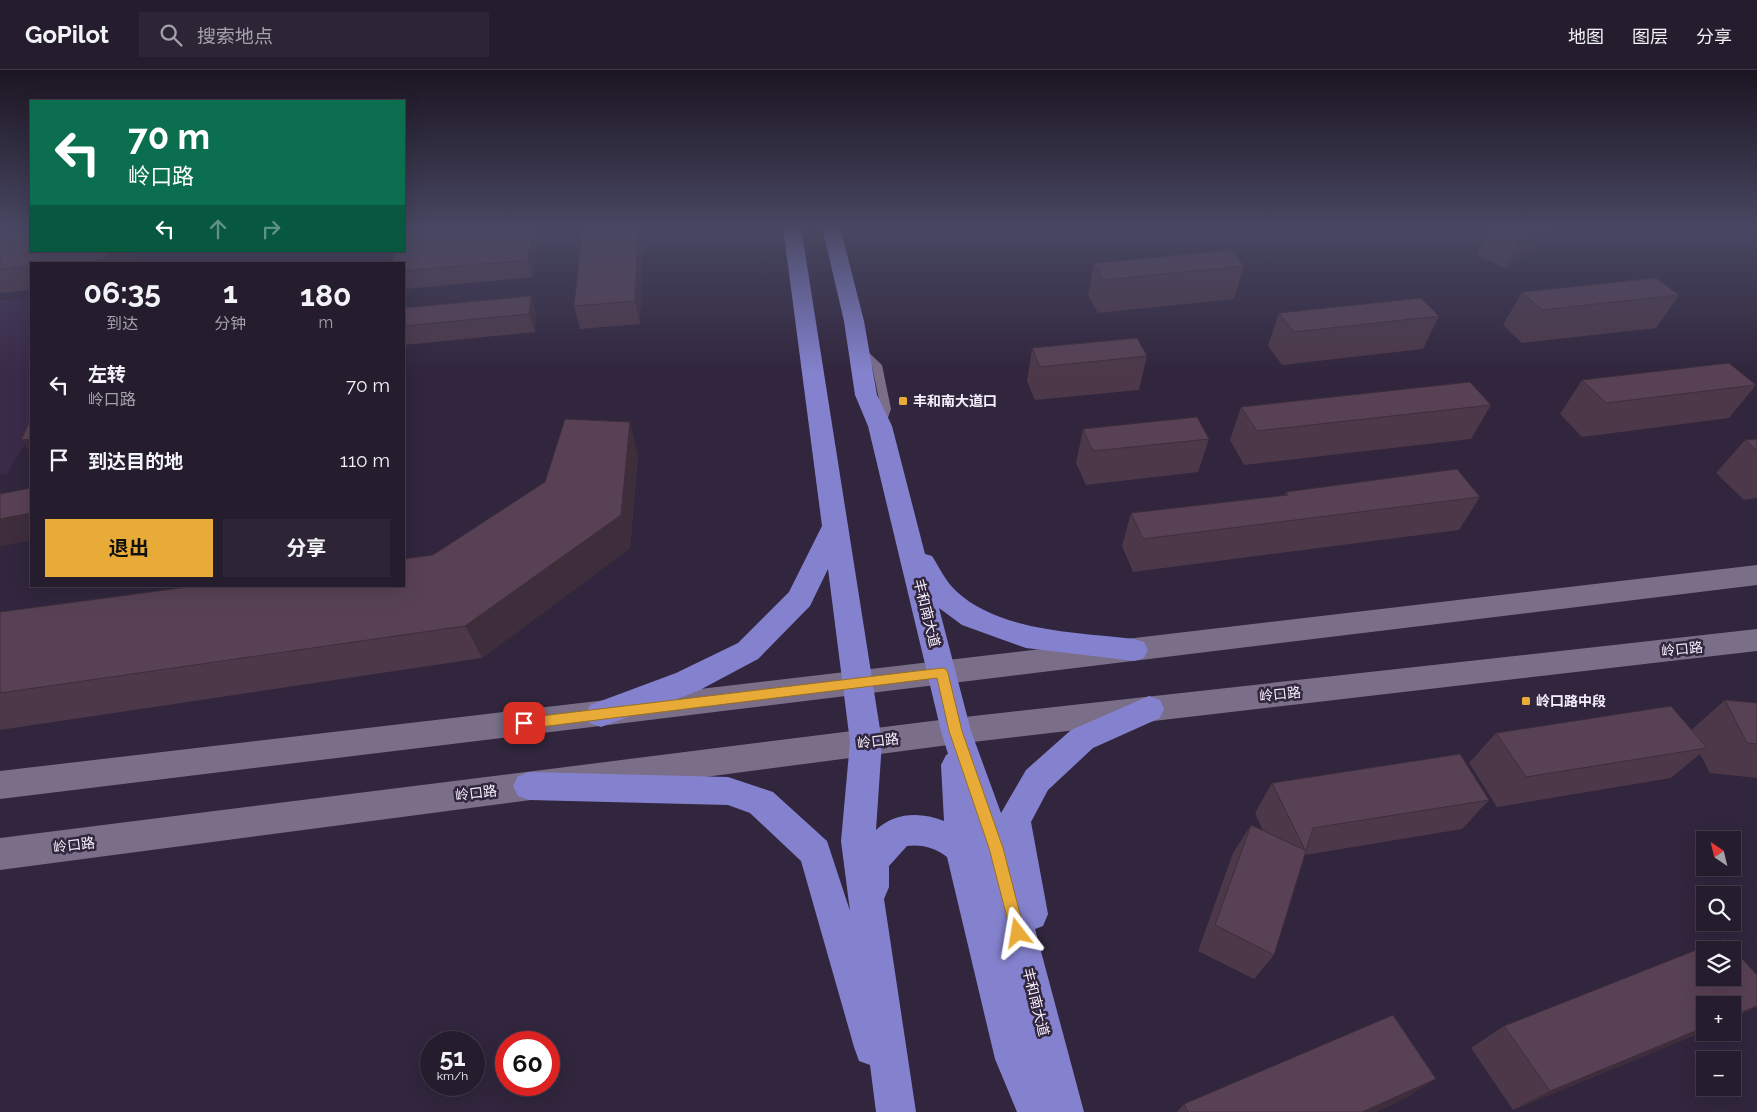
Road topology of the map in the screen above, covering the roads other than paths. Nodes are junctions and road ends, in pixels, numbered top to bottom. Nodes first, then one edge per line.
1 (799, 276) edge
2 (843, 276) edge
3 (835, 526) junction
4 (909, 542) junction
5 (1757, 575) edge
6 (1757, 640) edge
7 (1134, 650) junction
8 (942, 673) junction
9 (857, 684) junction
10 (1149, 709) junction
11 (601, 714) junction
12 (956, 731) junction
13 (866, 742) junction
14 (0, 785) edge
15 (529, 786) junction
16 (962, 848) junction
17 (0, 854) edge
18 (1018, 933) junction
19 (874, 956) junction
20 (1053, 1106) edge
21 (892, 1112) edge
22 (896, 1112) edge

1 - 3 main road
2 - 4 main road, 丰和南大道
3 - 9 main road
3 - 11 main road
4 - 7 main road
4 - 8 main road, 丰和南大道
5 - 7 street
6 - 10 street, 岭口路
7 - 8 street
8 - 9 street
8 - 12 main road, 丰和南大道
9 - 11 street
9 - 13 main road
10 - 12 street, 岭口路
10 - 20 main road
11 - 14 street
12 - 13 street, 岭口路
12 - 16 main road
12 - 18 main road, 丰和南大道
13 - 15 street, 岭口路
13 - 19 main road
15 - 17 street, 岭口路
15 - 21 main road
16 - 18 main road
16 - 19 main road
16 - 20 main road
18 - 20 main road, 丰和南大道
19 - 22 main road

